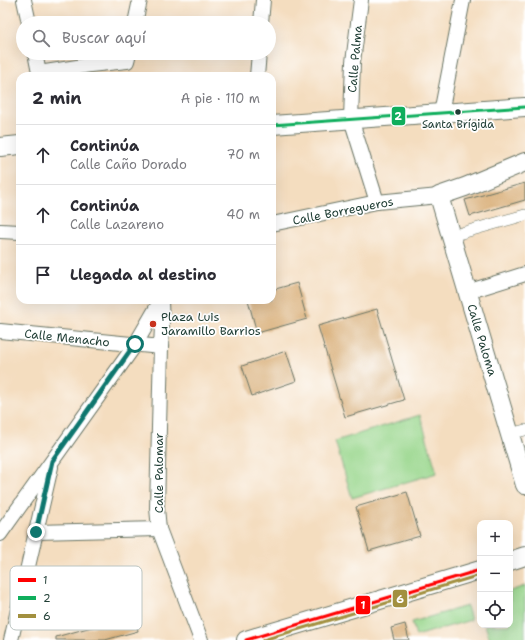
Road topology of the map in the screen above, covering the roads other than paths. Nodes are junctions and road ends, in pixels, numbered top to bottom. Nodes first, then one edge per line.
1 (24, 0) edge
2 (140, 0) edge
3 (263, 0) edge
4 (361, 0) edge
5 (463, 0) edge
6 (27, 16) edge
7 (137, 16) edge
8 (262, 16) edge
9 (36, 60) edge
10 (127, 60) edge
11 (258, 60) edge
12 (89, 70) edge
13 (39, 72) edge
14 (56, 72) edge
15 (257, 72) edge
16 (525, 107) edge
17 (441, 113) junction
18 (351, 119) junction
19 (276, 125) edge
20 (16, 145) edge
21 (0, 147) edge
22 (525, 162) edge
23 (438, 196) junction
24 (377, 202) junction
25 (525, 215) edge
26 (276, 223) edge
27 (0, 231) edge
28 (16, 232) edge
29 (451, 236) junction
30 (525, 274) edge
31 (467, 292) junction
32 (159, 304) edge
33 (161, 304) edge
34 (0, 330) edge
35 (135, 344) junction
36 (161, 347) junction
37 (518, 432) edge
38 (52, 461) junction
39 (524, 480) edge
40 (159, 529) junction
41 (36, 532) junction
42 (0, 534) edge
43 (525, 556) edge
44 (513, 560) edge
45 (28, 566) edge
46 (477, 571) edge
47 (13, 630) edge
48 (255, 639) edge
49 (11, 640) edge
50 (201, 640) edge

1 - 6 street
2 - 7 street
3 - 8 street
4 - 18 street, Calle Palma
5 - 17 street
9 - 13 street
10 - 12 street
11 - 15 street
12 - 14 street
16 - 17 street
17 - 18 street
18 - 19 street
18 - 24 street, Calle Palma
20 - 21 street
22 - 23 street
23 - 24 street, Calle Borregueros
23 - 29 street, Calle Paloma
24 - 26 street, Calle Borregueros
25 - 29 street
27 - 28 street
29 - 31 street, Calle Paloma
30 - 31 street
31 - 37 street, Calle Paloma
32 - 35 street
33 - 36 street
34 - 35 street, Calle Menacho
35 - 36 street
35 - 38 street
36 - 40 street, Calle Palomar
37 - 39 street, Calle Paloma
38 - 41 street
38 - 42 street
40 - 41 street
40 - 50 street, Calle Palomar
41 - 45 street
43 - 44 street
46 - 48 street
47 - 49 street

